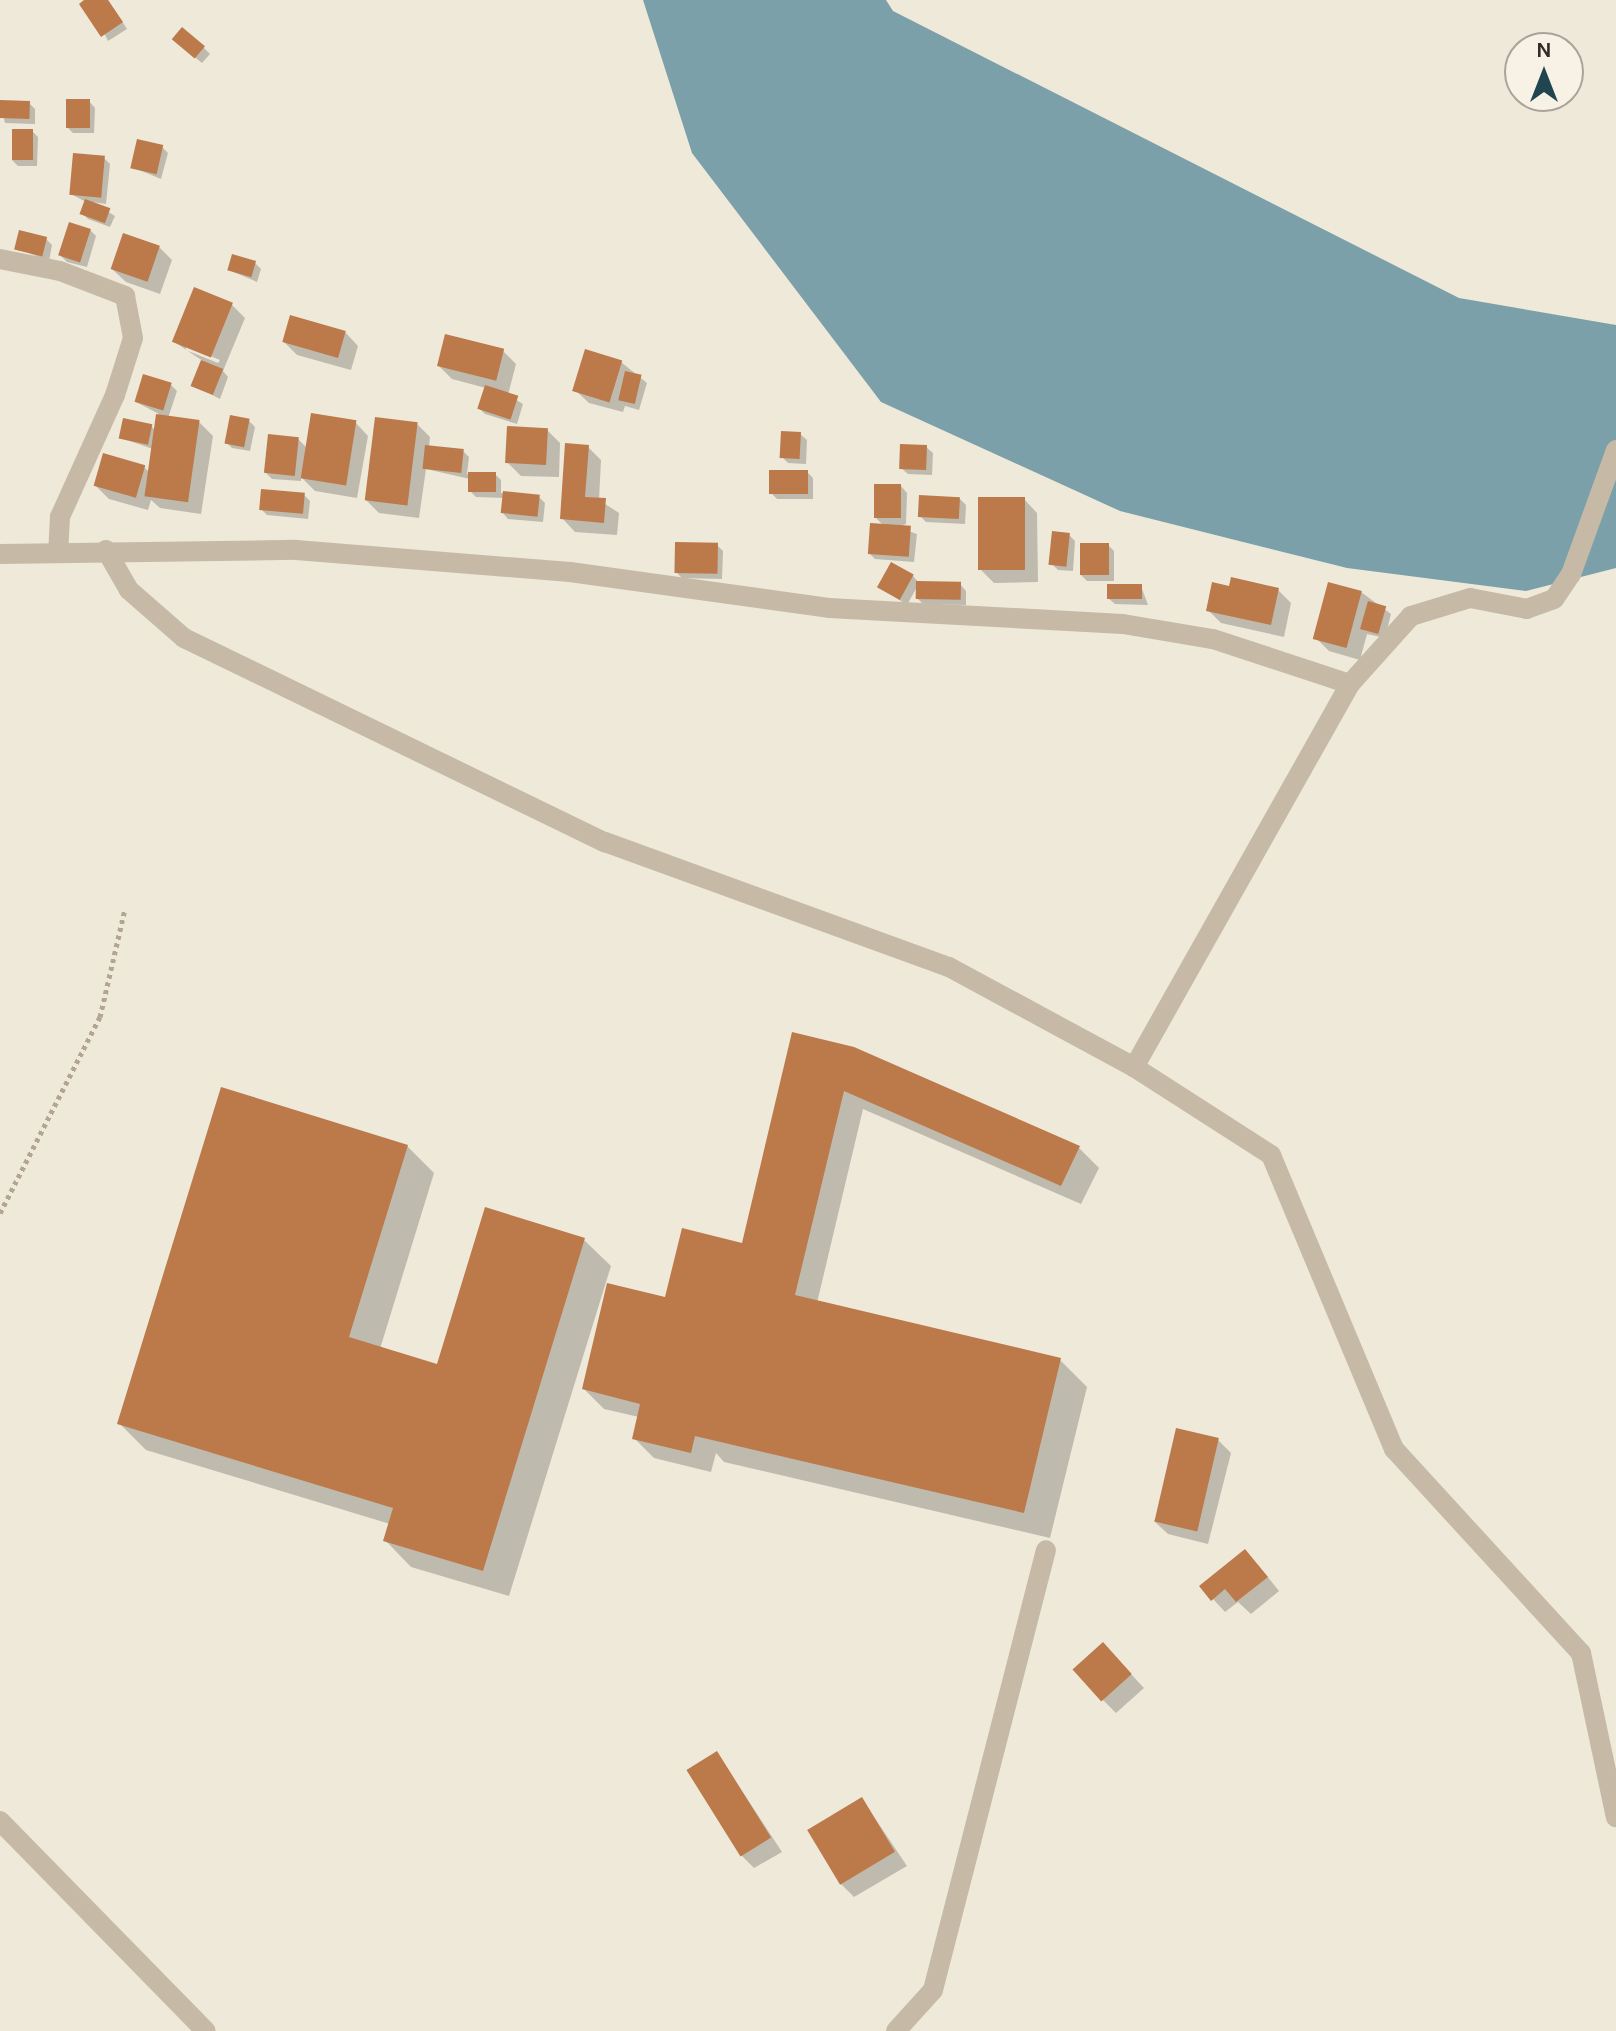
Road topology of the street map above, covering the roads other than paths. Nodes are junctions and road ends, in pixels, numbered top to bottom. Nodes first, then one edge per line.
1 (0, 259) edge
2 (1616, 450) edge
3 (58, 550) junction
4 (106, 550) junction
5 (0, 554) edge
6 (1350, 684) junction
7 (1134, 1067) junction
8 (1046, 1550) dead end
9 (1616, 1817) edge
10 (0, 1821) edge
11 (206, 2031) edge
12 (896, 2031) edge

1 - 3 street
2 - 6 street
3 - 4 street
3 - 5 street
4 - 6 street
4 - 7 street
6 - 7 street
7 - 9 street
8 - 12 street
10 - 11 street

